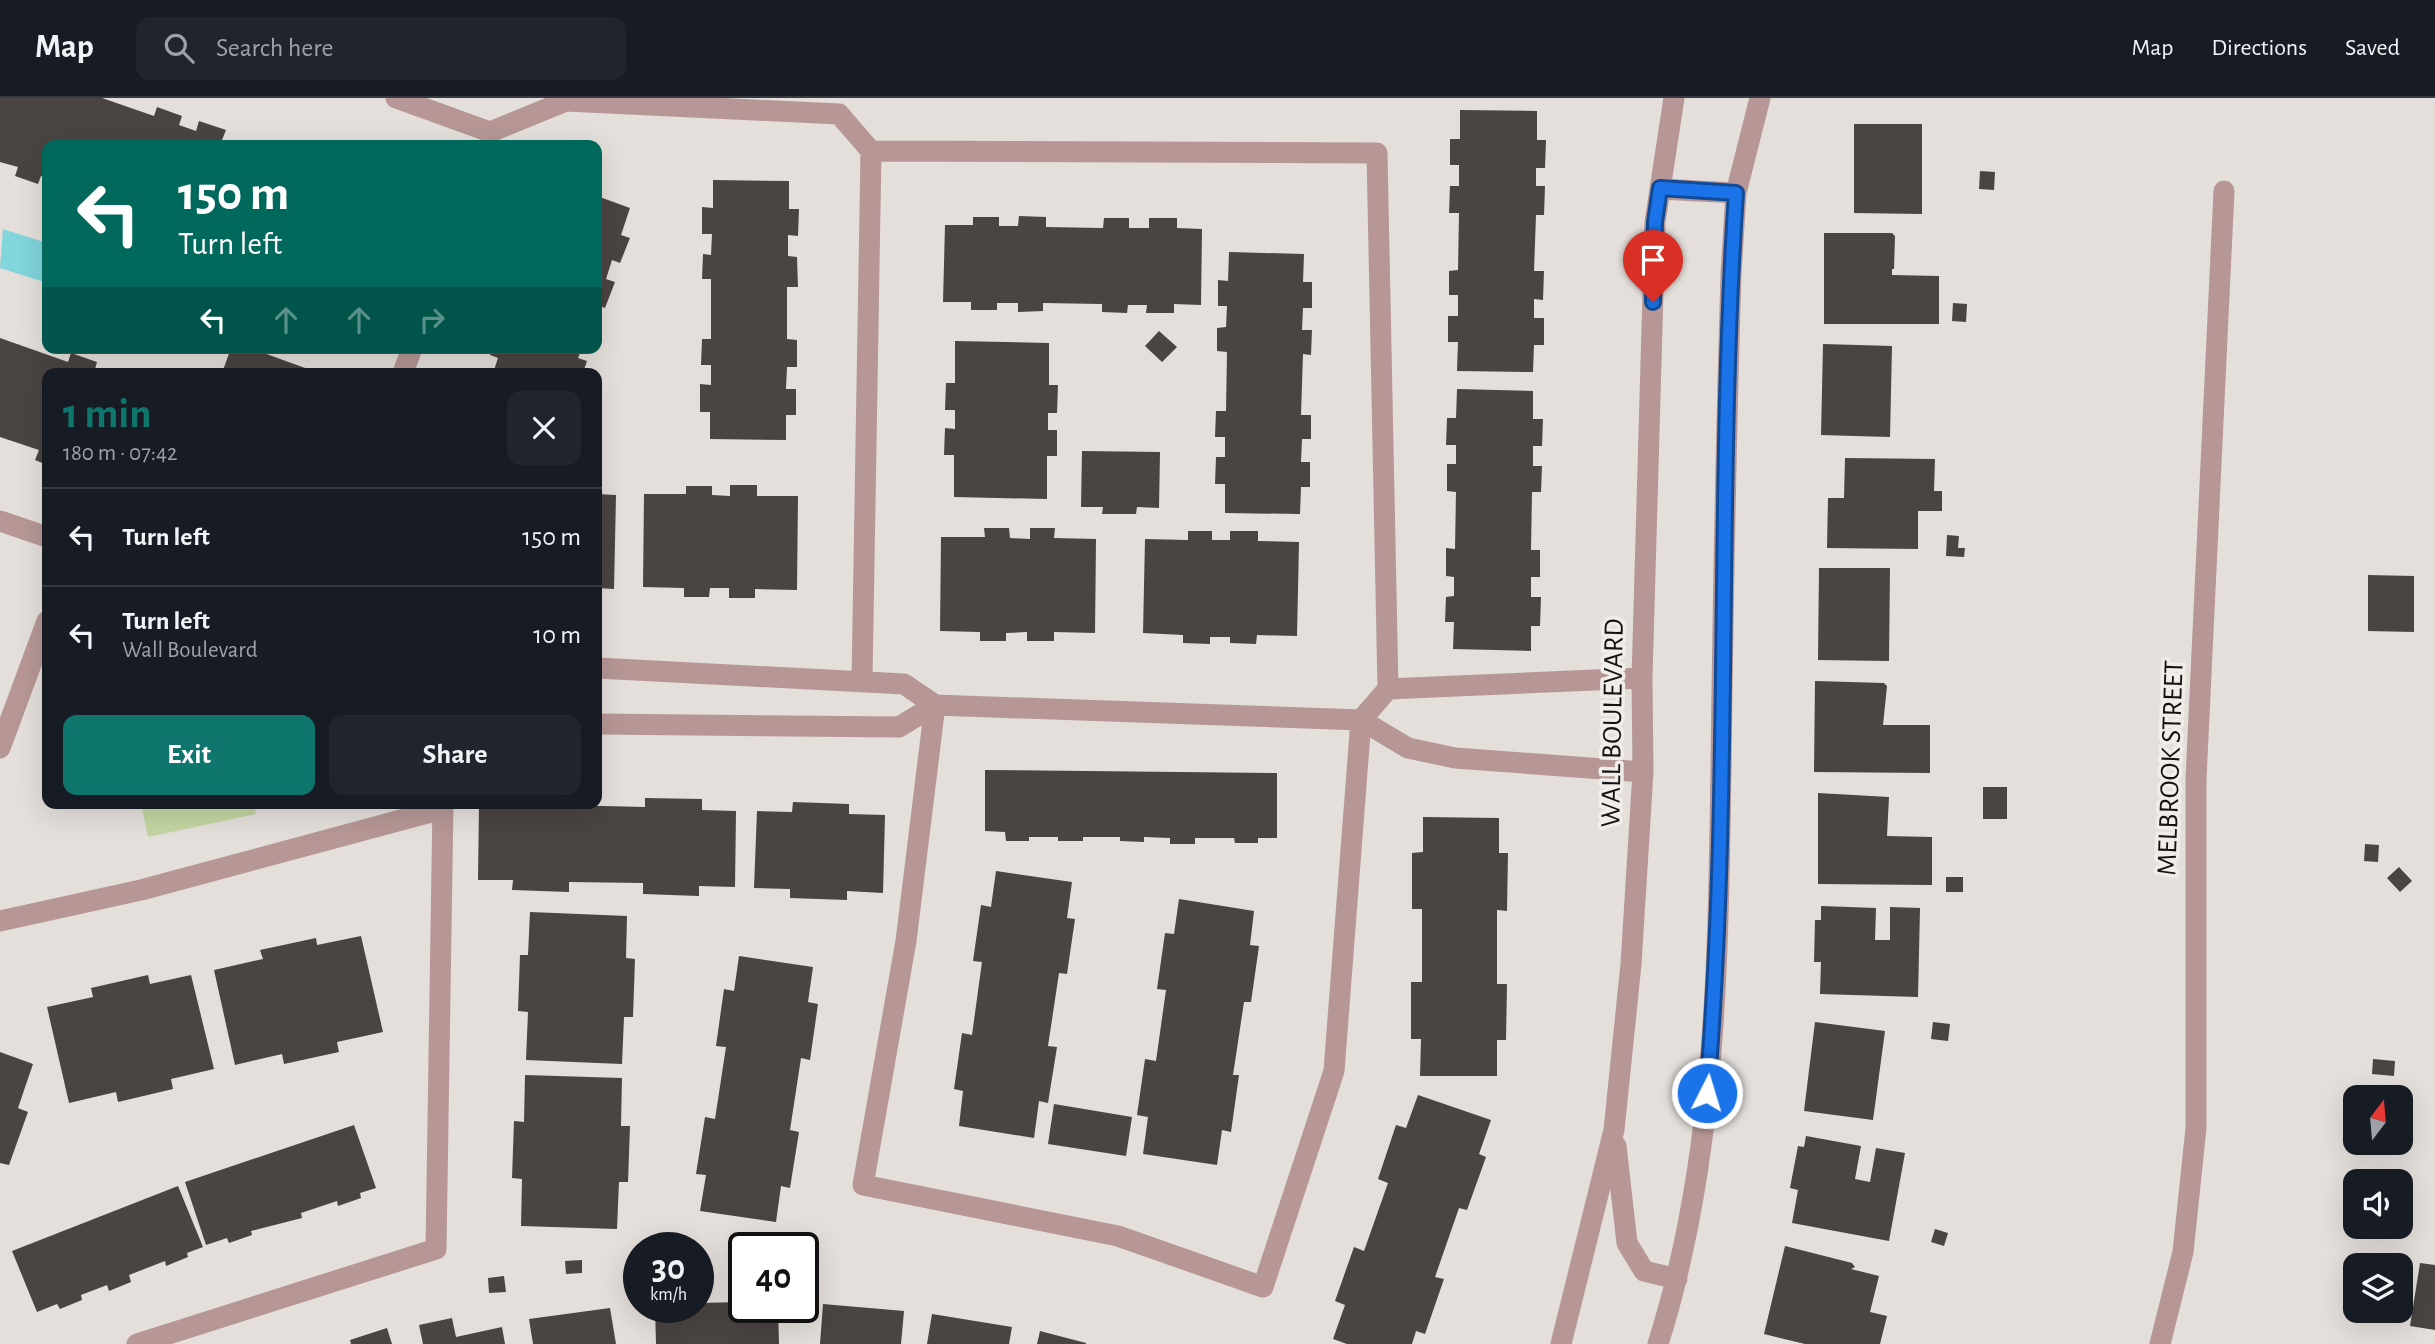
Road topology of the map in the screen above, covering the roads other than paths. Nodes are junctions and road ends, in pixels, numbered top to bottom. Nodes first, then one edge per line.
1 (396, 98) edge
2 (1674, 98) edge
3 (1759, 98) edge
4 (488, 139) edge
5 (871, 151) junction
6 (1660, 188) junction
7 (2224, 191) dead end
8 (1736, 193) junction
9 (0, 521) edge
10 (42, 535) edge
11 (42, 635) edge
12 (602, 668) edge
13 (1642, 678) junction
14 (862, 680) junction
15 (1388, 689) junction
16 (935, 705) junction
17 (1361, 720) junction
18 (602, 724) edge
19 (0, 748) edge
20 (1643, 772) junction
21 (431, 809) edge
22 (442, 809) edge
23 (0, 921) edge
24 (1614, 1130) junction
25 (1677, 1279) junction
26 (137, 1344) edge
27 (1562, 1344) edge
28 (1658, 1344) edge
29 (2160, 1344) edge

1 - 4 street
2 - 6 street, WALL BOULEVARD
3 - 8 street
4 - 5 street
5 - 14 street
5 - 15 street
6 - 8 street
6 - 13 street, WALL BOULEVARD
7 - 29 street, MELBROOK STREET
8 - 25 street
9 - 10 street
11 - 19 street
12 - 14 street
13 - 15 street
13 - 20 street, WALL BOULEVARD
14 - 16 street
15 - 17 street
16 - 17 street
16 - 17 street
16 - 18 street
17 - 20 street
20 - 24 street, WALL BOULEVARD
21 - 23 street
22 - 26 street
24 - 25 street
24 - 27 street, WALL BOULEVARD
25 - 28 street

